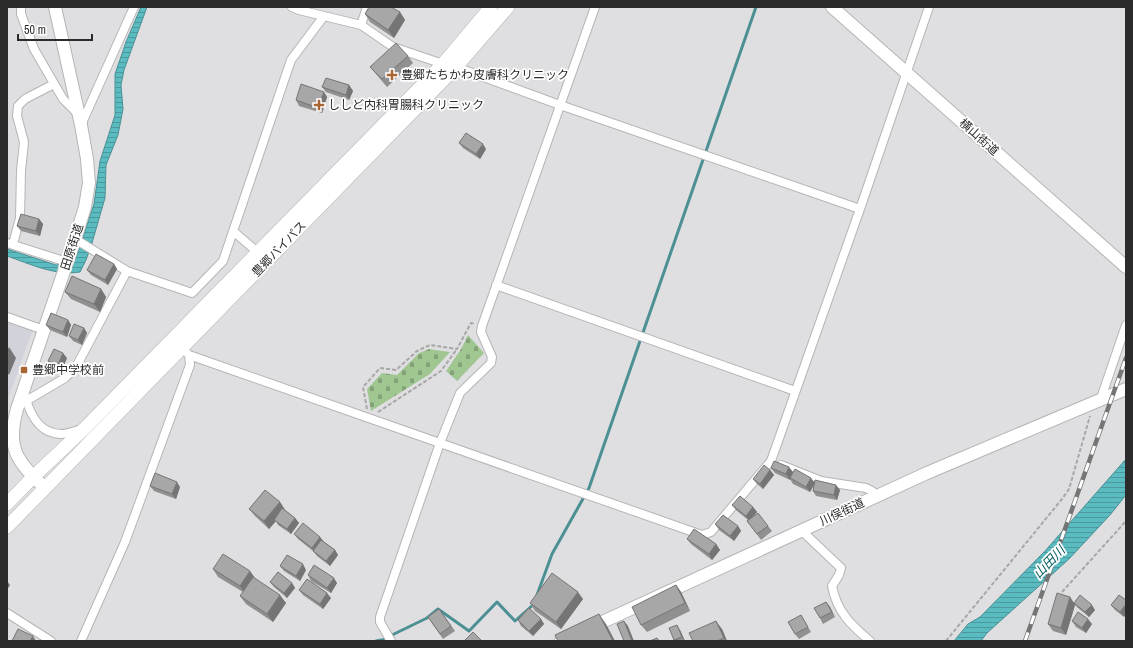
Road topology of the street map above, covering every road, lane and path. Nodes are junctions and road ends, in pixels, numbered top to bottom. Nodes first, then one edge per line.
1 (21, 7) edge
2 (55, 7) edge
3 (134, 7) edge
4 (292, 7) edge
5 (367, 7) edge
6 (491, 7) edge
7 (508, 7) edge
8 (595, 7) edge
9 (832, 7) edge
10 (929, 7) edge
11 (320, 13) edge
12 (361, 25) junction
13 (443, 64) junction
14 (456, 67) junction
15 (907, 73) junction
16 (54, 84) junction
17 (560, 105) junction
18 (80, 121) junction
19 (860, 209) junction
20 (233, 230) junction
21 (75, 238) junction
22 (10, 243) edge
23 (263, 257) junction
24 (68, 262) junction
25 (1126, 267) edge
26 (127, 271) junction
27 (496, 285) junction
28 (7, 317) edge
29 (1126, 325) edge
30 (482, 326) junction
31 (44, 330) junction
32 (174, 338) junction
33 (457, 349) junction
34 (186, 351) junction
35 (1126, 389) edge
36 (795, 391) junction
37 (25, 396) junction
38 (1097, 402) junction
39 (369, 418) junction
40 (84, 429) junction
41 (440, 443) junction
42 (771, 461) junction
43 (33, 477) junction
44 (45, 488) junction
45 (878, 496) junction
46 (7, 504) edge
47 (1126, 522) edge
48 (7, 527) edge
49 (802, 531) junction
50 (1062, 592) dead end
51 (7, 613) edge
52 (51, 641) edge
53 (81, 641) edge
54 (391, 641) edge
55 (562, 641) edge
56 (870, 641) edge
57 (946, 641) edge

1 - 16 street
2 - 18 street, 田原街道
3 - 18 street
4 - 11 street
5 - 12 street
6 - 13 main road, 豊郷バイパス
7 - 14 main road, 豊郷バイパス
8 - 17 street
9 - 15 street, 横山街道
10 - 15 street
11 - 12 street
11 - 20 street
12 - 13 street
13 - 14 street
13 - 23 main road, 豊郷バイパス
14 - 17 street
14 - 23 main road, 豊郷バイパス
15 - 19 street
15 - 25 street, 横山街道
16 - 18 street
16 - 22 street
17 - 19 street
17 - 27 street
18 - 21 street, 田原街道
19 - 36 street
20 - 23 street
20 - 26 street
21 - 24 street, 田原街道
21 - 26 street
22 - 24 street
23 - 32 main road, 豊郷バイパス
23 - 34 main road, 豊郷バイパス
24 - 31 street, 田原街道
26 - 37 street
27 - 30 street
27 - 36 street
28 - 31 street
29 - 38 street
30 - 33 path
30 - 41 street
31 - 37 street, 田原街道
32 - 34 street
32 - 40 main road, 豊郷バイパス
33 - 39 path
33 - 39 path
34 - 39 street
34 - 44 main road, 豊郷バイパス
34 - 53 street
35 - 38 street, 川俣街道
36 - 42 street
37 - 40 street
37 - 43 street, 田原街道
38 - 45 street, 川俣街道
38 - 57 path
39 - 41 street
40 - 43 main road, 豊郷バイパス
41 - 42 street
41 - 54 street
42 - 45 street
43 - 44 street, 田原街道
43 - 46 main road
44 - 48 main road
45 - 49 street, 川俣街道
47 - 50 path
49 - 55 street, 川俣街道
49 - 56 street
51 - 52 street

